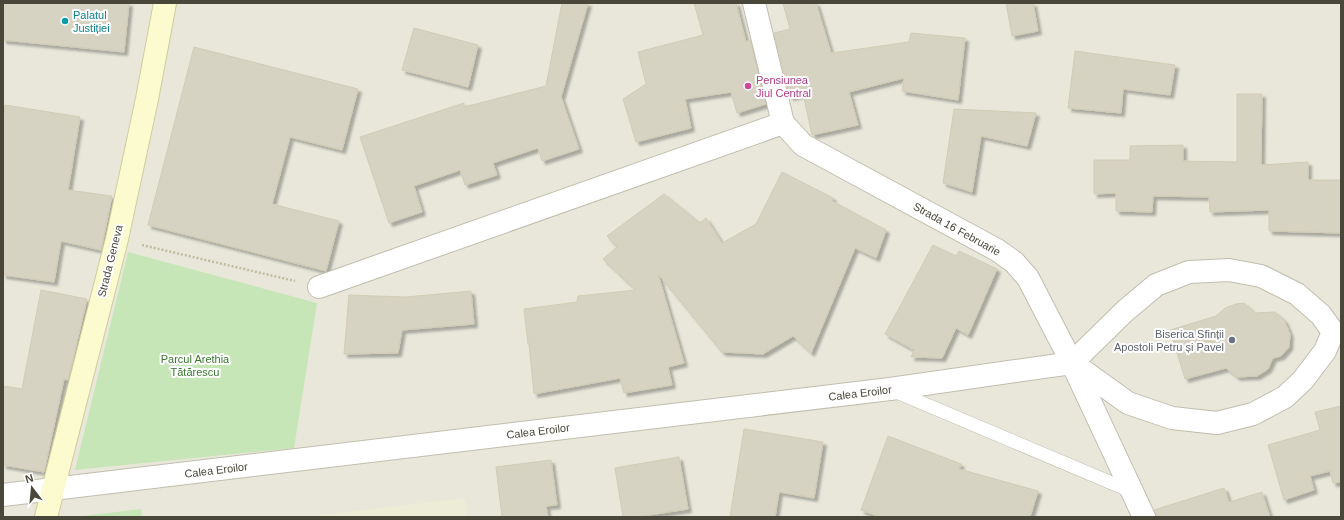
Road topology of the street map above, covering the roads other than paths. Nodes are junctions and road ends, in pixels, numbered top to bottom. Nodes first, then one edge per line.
1 (165, 3) edge
2 (754, 3) edge
3 (783, 123) junction
4 (319, 287) road end
5 (1337, 332) edge
6 (1072, 363) junction
7 (890, 389) junction
8 (52, 489) junction
9 (1133, 492) junction
10 (3, 495) edge
11 (46, 517) edge
12 (1144, 517) edge

1 - 8 street, Strada Geneva
2 - 3 street, Strada 16 Februarie
3 - 4 street
3 - 6 street, Strada 16 Februarie
5 - 6 street
5 - 6 street
6 - 7 street, Calea Eroilor
6 - 9 street, Strada 16 Februarie
7 - 8 street, Calea Eroilor
7 - 9 lane
8 - 10 street, Calea Eroilor
8 - 11 street, Strada Geneva
9 - 12 street, Strada 16 Februarie

